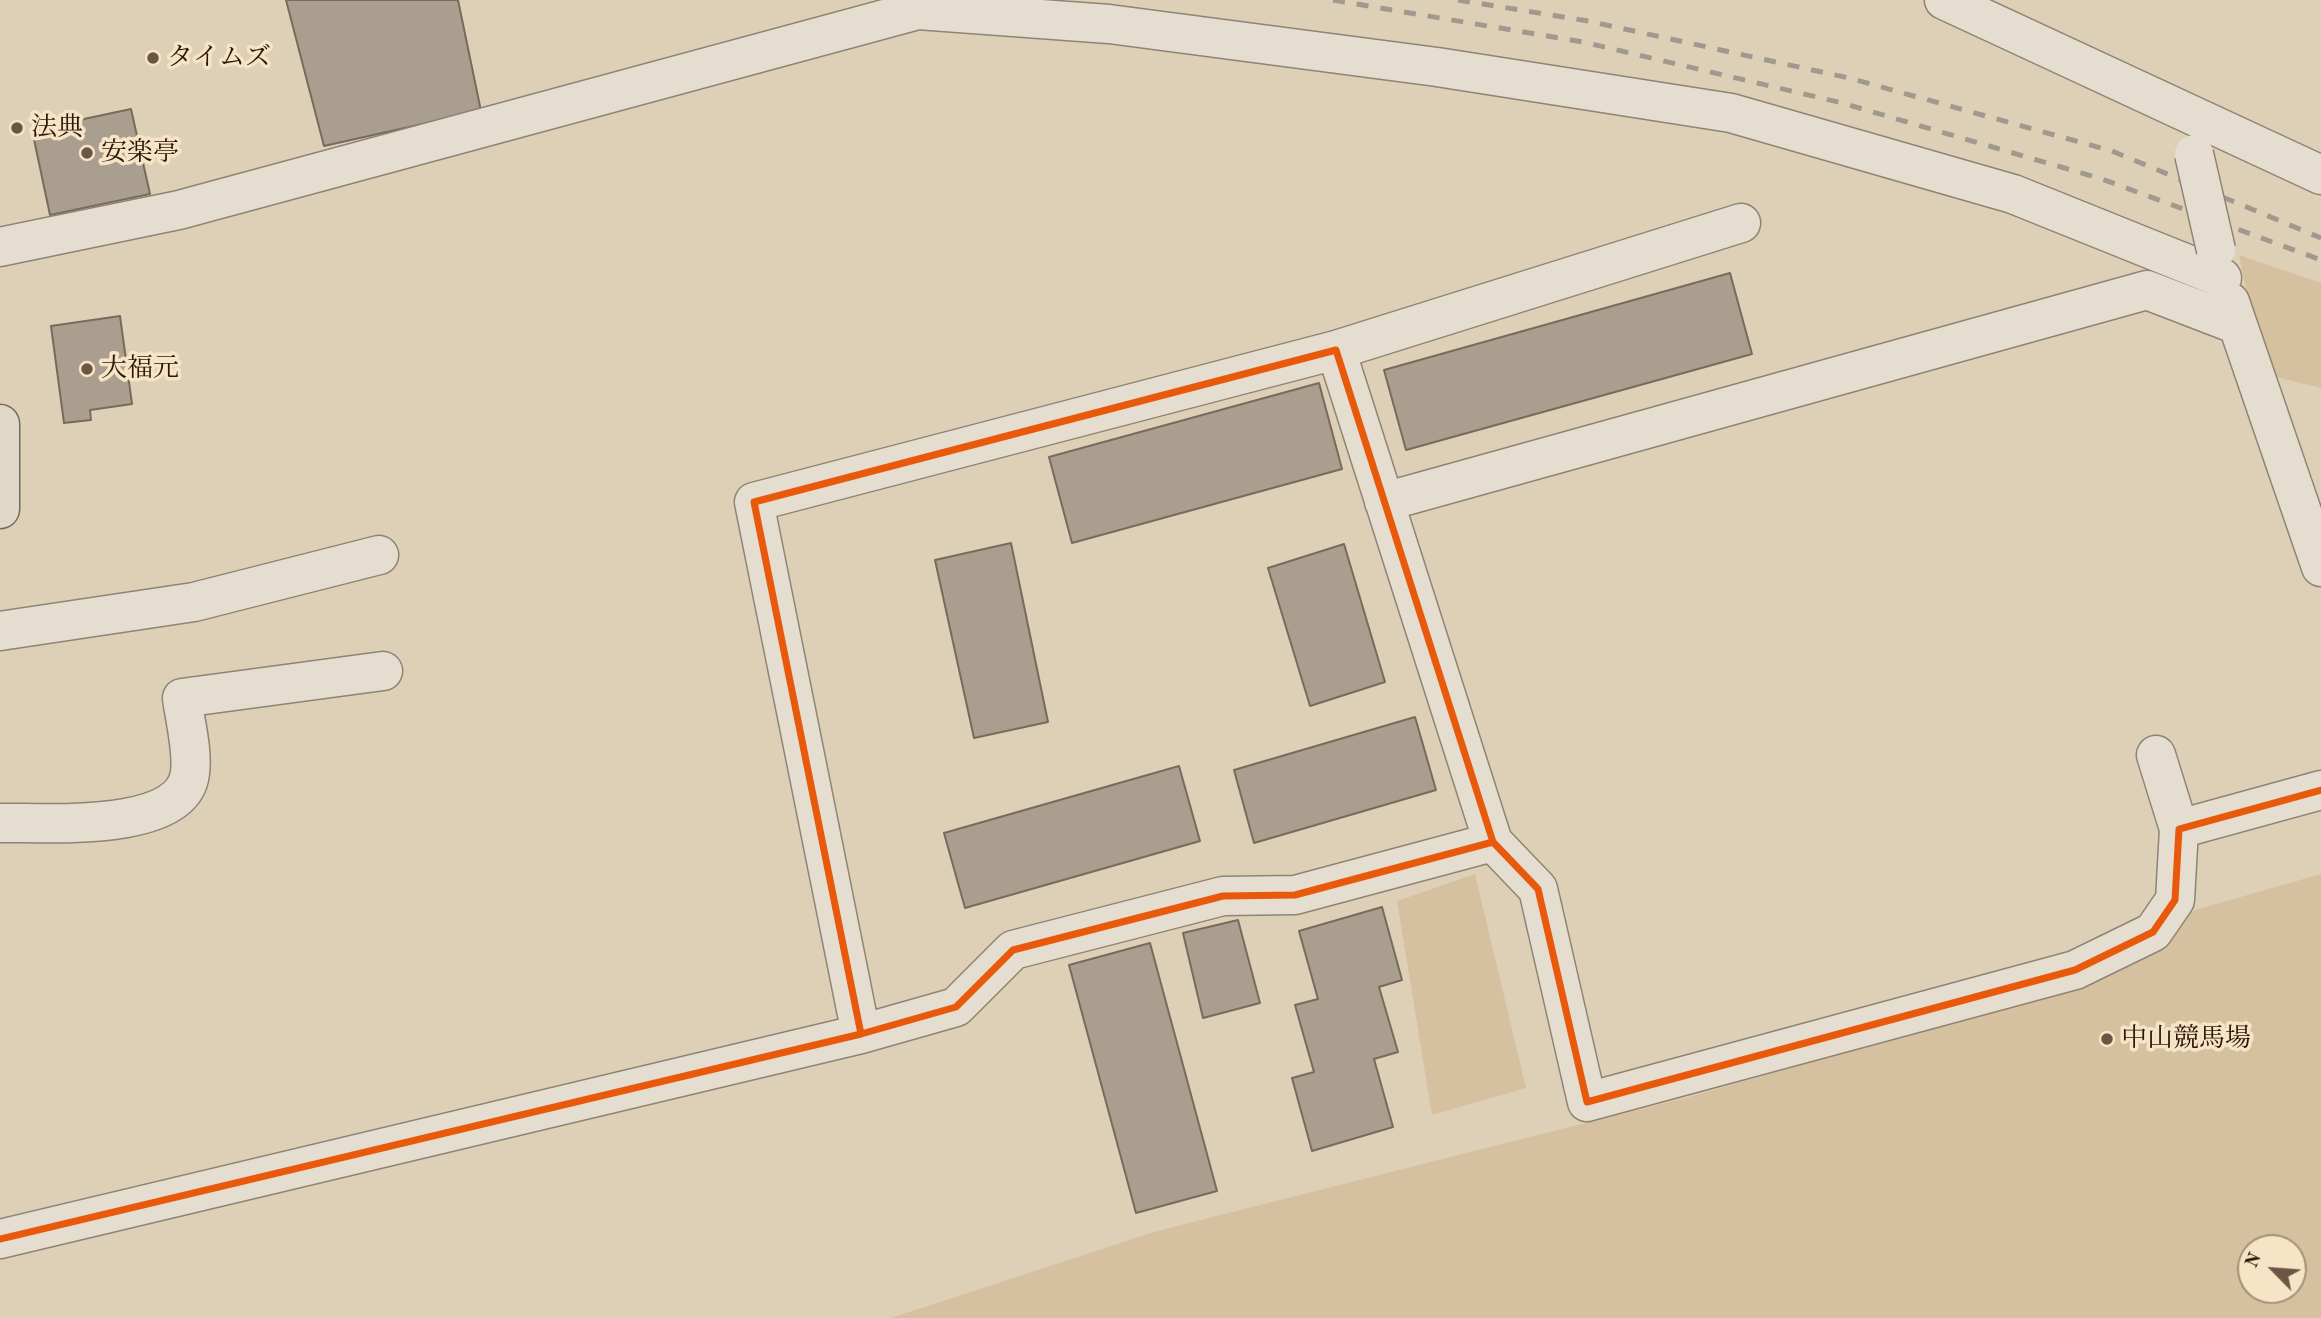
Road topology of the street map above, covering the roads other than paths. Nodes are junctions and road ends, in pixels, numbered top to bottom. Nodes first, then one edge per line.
1 (1944, 0) edge
2 (921, 5) edge
3 (2185, 112) junction
4 (2321, 175) edge
5 (1741, 223) dead end
6 (0, 247) edge
7 (2219, 264) junction
8 (2238, 325) junction
9 (1336, 350) junction
10 (0, 424) edge
11 (1384, 502) junction
12 (0, 509) edge
13 (379, 555) dead end
14 (2321, 567) edge
15 (0, 631) edge
16 (383, 671) dead end
17 (2156, 755) dead end
18 (2321, 790) edge
19 (0, 823) edge
20 (2179, 829) junction
21 (1493, 842) junction
22 (861, 1034) junction
23 (0, 1239) edge

1 - 3 street
2 - 6 street
2 - 7 street
3 - 4 street
3 - 7 street, bridge
5 - 9 street
7 - 8 street
8 - 11 street
8 - 14 street
9 - 11 street
9 - 22 street
10 - 12 main road
11 - 21 street
13 - 15 street
16 - 19 street
17 - 20 street
18 - 20 street
20 - 21 street
21 - 22 street
22 - 23 street

